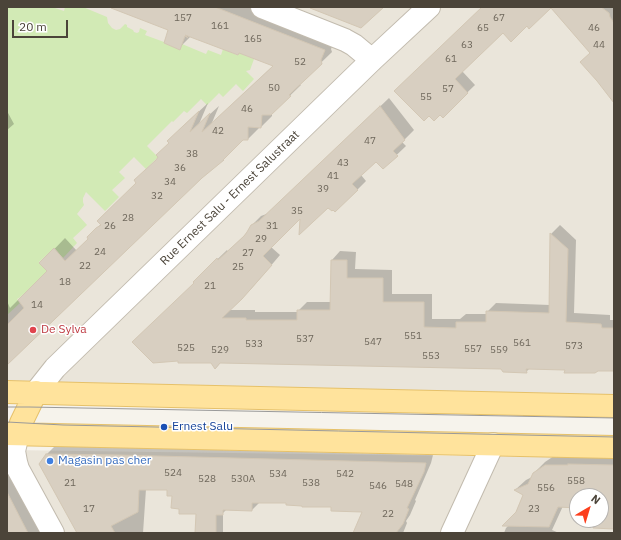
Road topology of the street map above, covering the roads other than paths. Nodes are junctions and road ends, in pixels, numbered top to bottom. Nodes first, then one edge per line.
1 (262, 7) edge
2 (429, 7) edge
3 (372, 60) junction
4 (7, 392) edge
5 (36, 392) junction
6 (614, 406) edge
7 (13, 434) edge
8 (493, 444) junction
9 (614, 447) edge
10 (53, 533) edge
11 (452, 533) edge

1 - 3 street
2 - 3 street, Rue Ernest Salu - Ernest Salustraat
3 - 5 street, Rue Ernest Salu - Ernest Salustraat
4 - 5 main road
5 - 6 main road
5 - 7 main road
7 - 8 main road
7 - 10 street
8 - 9 main road
8 - 11 street

